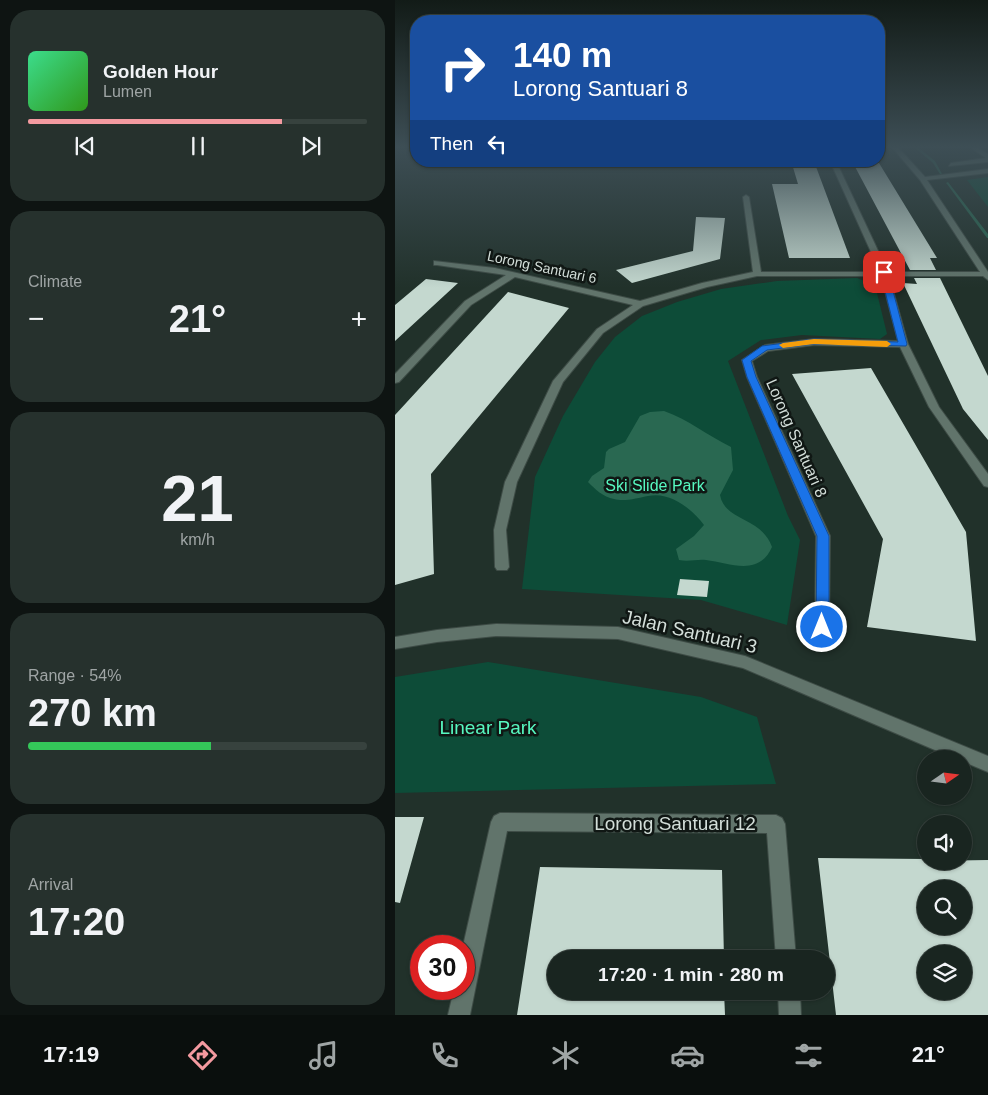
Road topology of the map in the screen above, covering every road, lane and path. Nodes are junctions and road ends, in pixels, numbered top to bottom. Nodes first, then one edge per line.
1 (848, 193) edge
2 (933, 193) edge
3 (746, 197) dead end
4 (976, 258) junction
5 (437, 264) dead end
6 (884, 272) junction
7 (959, 273) junction
8 (514, 274) junction
9 (757, 274) junction
10 (987, 275) edge
11 (988, 285) edge
12 (640, 304) junction
13 (903, 344) junction
14 (395, 380) edge
15 (988, 482) edge
16 (502, 567) dead end
17 (822, 627) dead end
18 (395, 643) edge
19 (988, 764) edge
20 (785, 950) edge
21 (789, 1000) edge
22 (459, 1015) edge
23 (790, 1015) edge

1 - 6 street
2 - 4 street
3 - 9 street
4 - 7 street
4 - 10 street
5 - 8 street, Lorong Santuari 6
6 - 7 street
6 - 9 street
6 - 13 street
7 - 10 street
7 - 11 street
8 - 12 street, Lorong Santuari 6
8 - 14 street
9 - 12 street
12 - 16 street
13 - 15 street
13 - 17 street, Lorong Santuari 8
18 - 19 street, Jalan Santuari 3
20 - 22 street, Lorong Santuari 12
21 - 23 street

